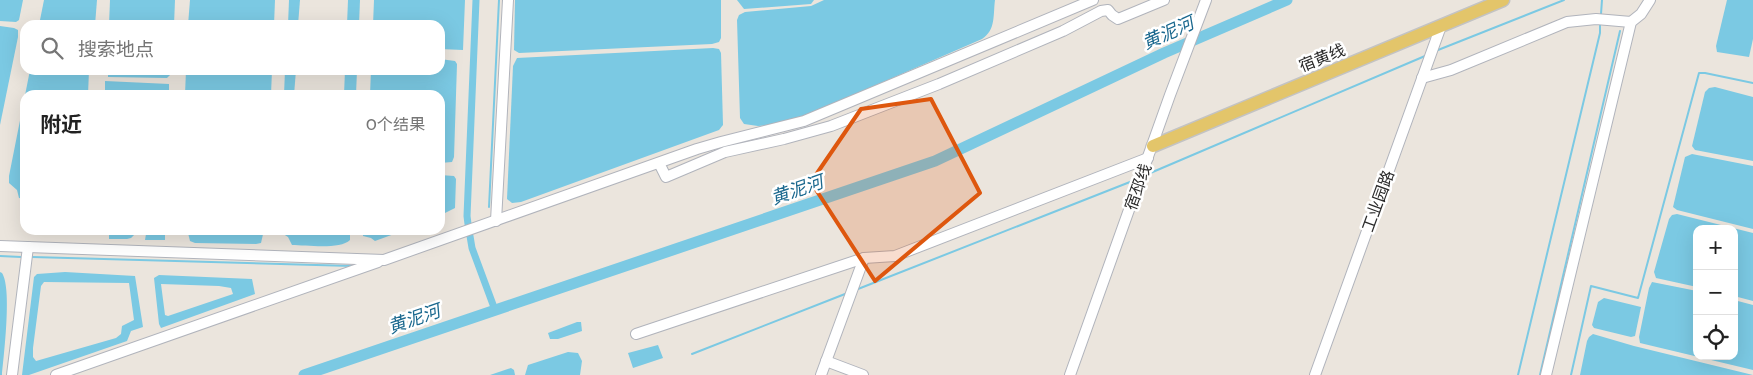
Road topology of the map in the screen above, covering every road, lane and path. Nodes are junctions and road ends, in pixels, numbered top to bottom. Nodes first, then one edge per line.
1 (508, 0) edge
2 (1093, 0) edge
3 (1164, 0) edge
4 (1206, 0) edge
5 (1503, 0) edge
6 (1650, 0) edge
7 (1631, 22) junction
8 (1441, 26) junction
9 (1422, 78) junction
10 (721, 142) junction
11 (724, 152) junction
12 (1150, 152) junction
13 (659, 163) junction
14 (496, 220) junction
15 (0, 246) edge
16 (28, 247) junction
17 (864, 258) junction
18 (384, 260) junction
19 (636, 334) dead end
20 (826, 361) junction
21 (12, 375) edge
22 (56, 375) edge
23 (821, 375) edge
24 (863, 375) edge
25 (1070, 375) edge
26 (1315, 375) edge
27 (1546, 375) edge

1 - 14 street
2 - 10 street
3 - 11 street
4 - 12 street, 宿邳线
5 - 8 main road, 宿黄线
6 - 7 street
7 - 9 street
7 - 27 street
8 - 9 street, 工业园路
8 - 12 main road, 宿黄线
9 - 26 street, 工业园路
10 - 11 street
10 - 13 street
11 - 13 street
12 - 17 street
12 - 25 street, 宿邳线
13 - 14 street
14 - 18 street
15 - 16 street
16 - 18 street
16 - 21 street
17 - 19 street
17 - 20 street
18 - 22 street
20 - 23 street
20 - 24 street

